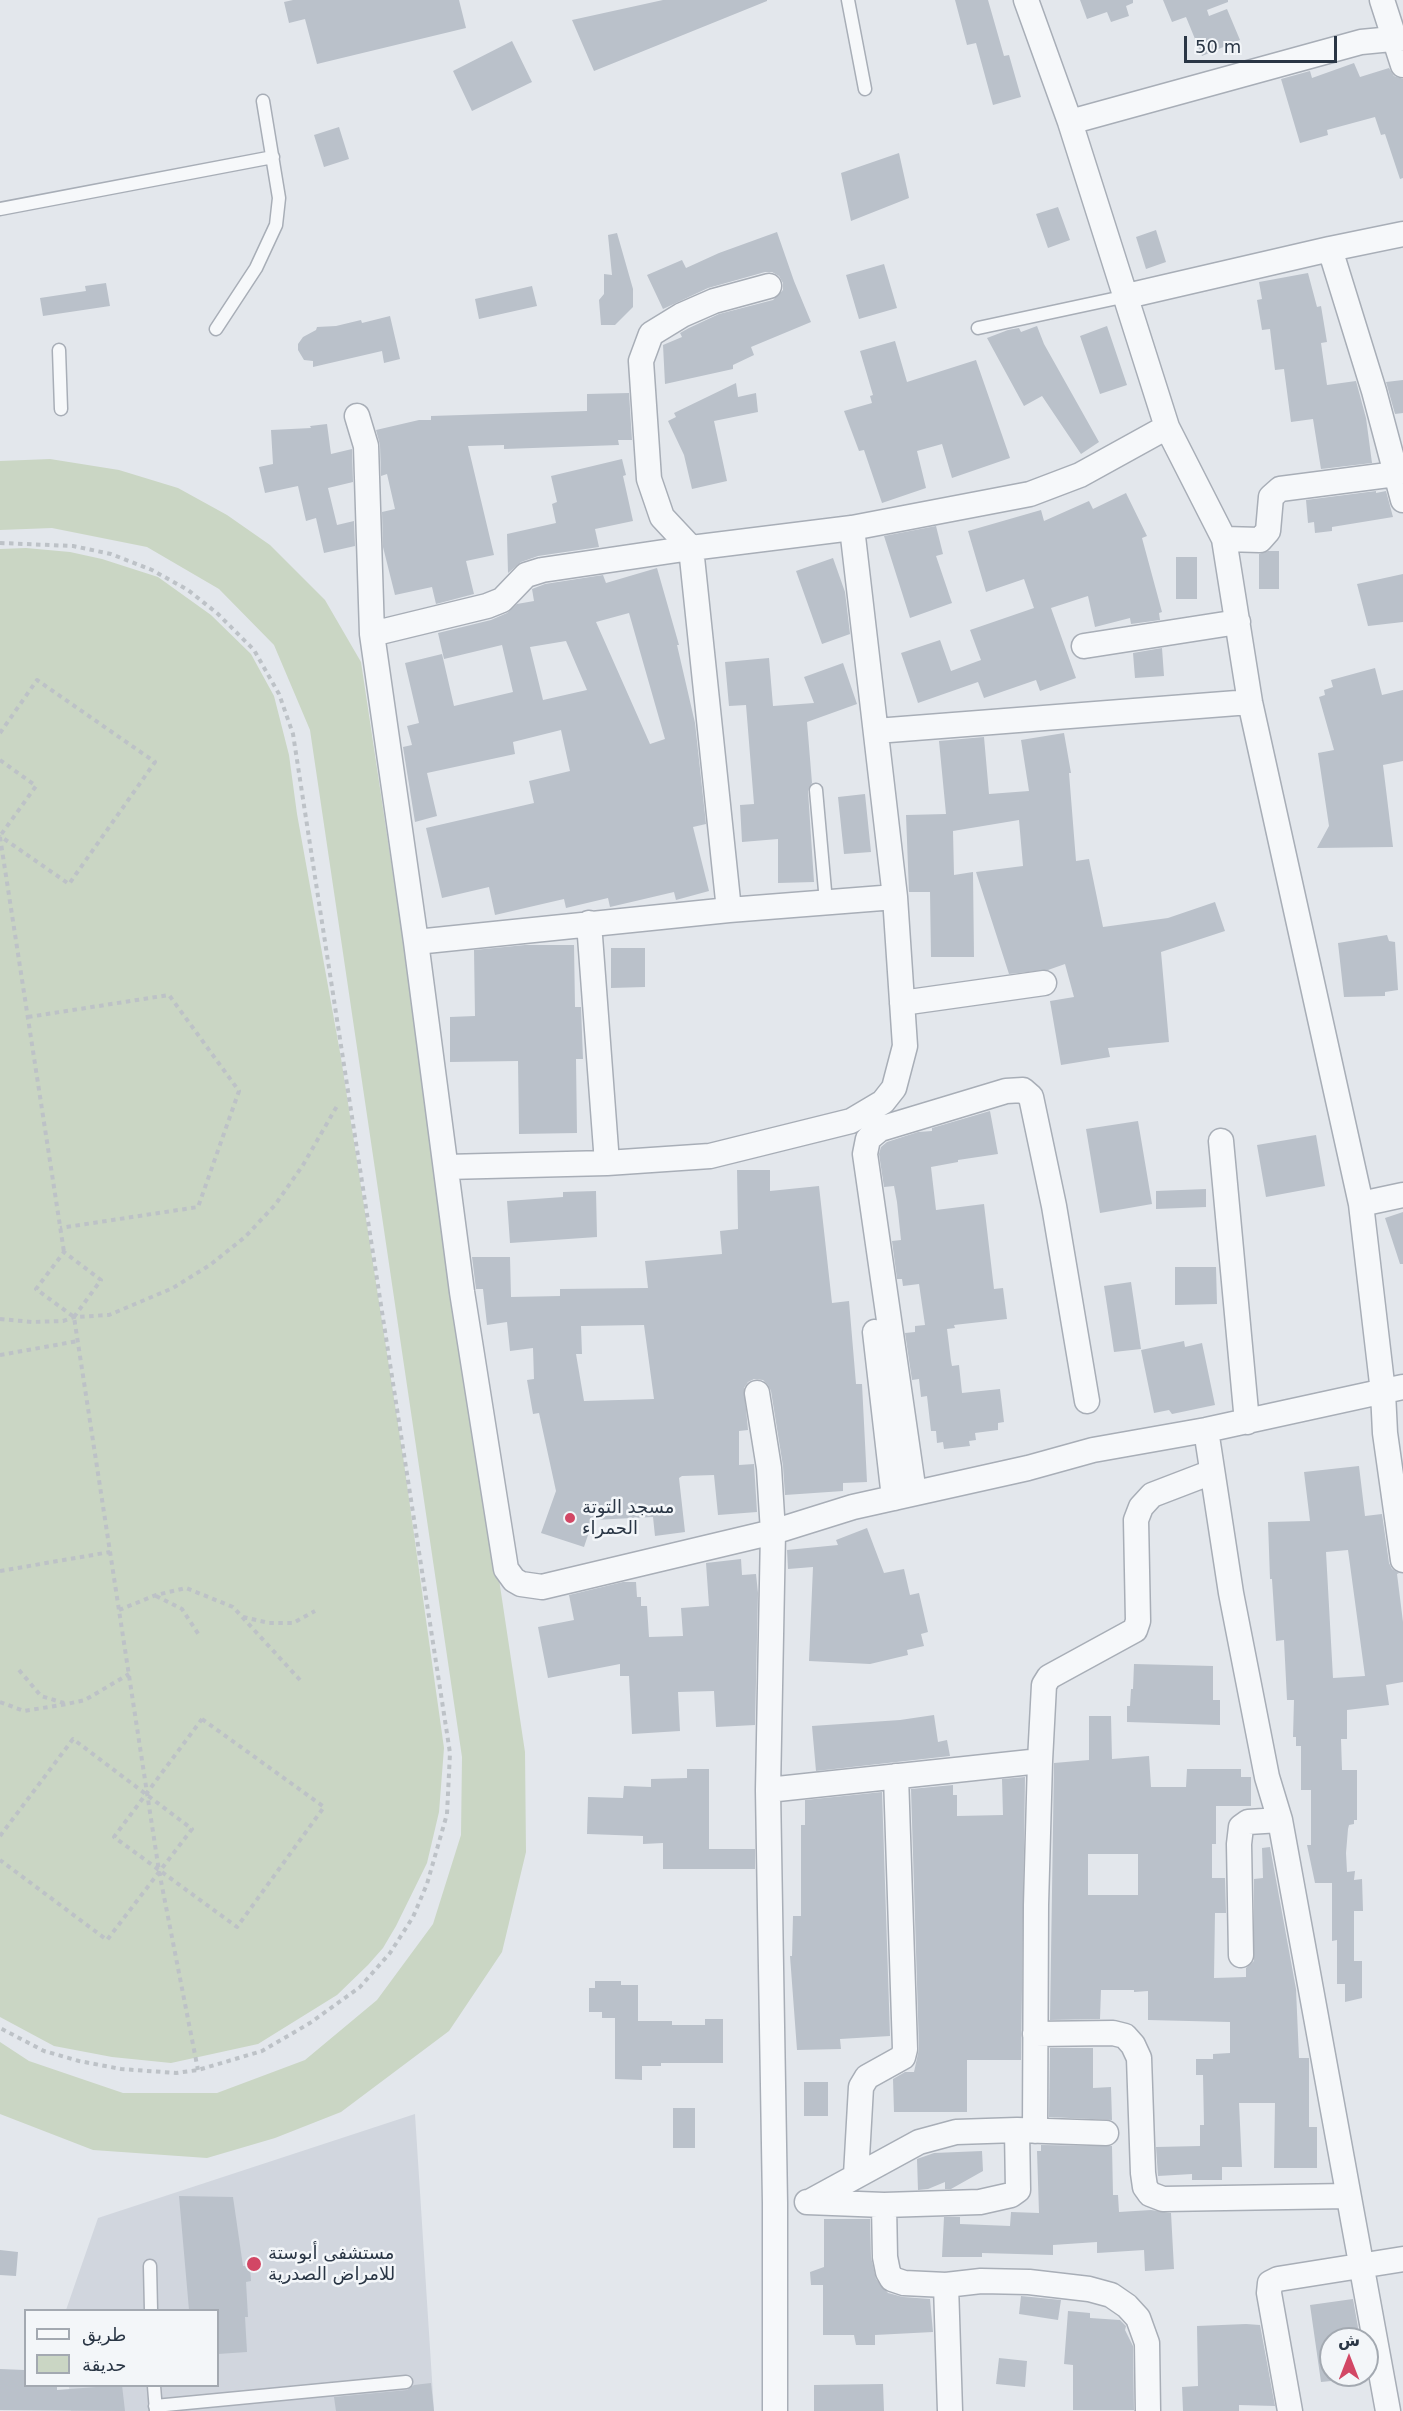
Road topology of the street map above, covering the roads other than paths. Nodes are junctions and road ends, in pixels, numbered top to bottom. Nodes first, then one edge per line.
1 (848, 0) edge
2 (1026, 0) edge
3 (1382, 0) edge
4 (1399, 38) edge
5 (1403, 64) edge
6 (866, 89) dead end
7 (263, 101) dead end
8 (1070, 122) junction
9 (273, 157) junction
10 (0, 209) edge
11 (1403, 234) edge
12 (1330, 249) junction
13 (769, 286) dead end
14 (1127, 297) junction
15 (978, 328) dead end
16 (216, 329) dead end
17 (59, 350) dead end
18 (61, 409) dead end
19 (357, 416) dead end
20 (1167, 427) junction
21 (1396, 474) junction
22 (1403, 500) edge
23 (852, 528) junction
24 (1224, 539) junction
25 (691, 548) junction
26 (1238, 622) junction
27 (372, 634) junction
28 (1084, 646) dead end
29 (1250, 702) junction
30 (876, 731) junction
31 (816, 790) dead end
32 (895, 897) junction
33 (826, 902) junction
34 (729, 910) junction
35 (589, 923) junction
36 (416, 942) junction
37 (1044, 983) dead end
38 (902, 1003) junction
39 (851, 1121) junction
40 (1221, 1141) dead end
41 (607, 1163) junction
42 (446, 1167) junction
43 (1403, 1195) edge
44 (1361, 1204) junction
45 (1393, 1390) edge
46 (757, 1393) dead end
47 (1087, 1401) dead end
48 (1247, 1422) junction
49 (1206, 1431) junction
50 (1212, 1472) junction
51 (904, 1495) junction
52 (773, 1532) junction
53 (1403, 1560) edge
54 (1040, 1761) junction
55 (896, 1776) junction
56 (768, 1790) junction
57 (1280, 1820) junction
58 (1241, 1955) dead end
59 (1035, 2034) junction
60 (1026, 2130) junction
61 (1106, 2133) dead end
62 (856, 2175) junction
63 (1348, 2196) junction
64 (809, 2202) junction
65 (775, 2203) junction
66 (884, 2205) junction
67 (1403, 2259) edge
68 (1361, 2265) junction
69 (150, 2266) dead end
70 (946, 2285) junction
71 (151, 2309) edge
72 (406, 2382) dead end
73 (154, 2387) edge
74 (155, 2409) edge
75 (775, 2411) edge
76 (950, 2411) edge
77 (1148, 2411) edge
78 (1290, 2411) edge
79 (1388, 2411) edge

1 - 6 lane
2 - 8 street
3 - 4 street
4 - 5 street
4 - 8 street
7 - 9 lane
8 - 14 street
9 - 10 lane
9 - 16 lane
11 - 12 street
12 - 14 street
12 - 21 street
13 - 25 street
14 - 15 lane
14 - 20 street
17 - 18 lane
19 - 27 street
20 - 23 street
20 - 24 street
21 - 22 street
21 - 24 street
23 - 25 street
23 - 30 street
24 - 26 street
25 - 27 street
25 - 34 street
26 - 28 street
26 - 29 street
27 - 36 street
29 - 30 street
29 - 44 street
30 - 32 street
31 - 33 lane
32 - 33 street
32 - 38 street
33 - 34 street
34 - 35 street
35 - 36 street
35 - 41 street
36 - 42 street
37 - 38 street
38 - 39 street
39 - 41 street
39 - 51 street
40 - 48 street
41 - 42 street
42 - 52 street
43 - 44 street
44 - 45 street
45 - 48 street
45 - 53 street
46 - 52 street
47 - 51 street
48 - 49 street
49 - 50 street
49 - 51 street
50 - 54 street
50 - 57 street
51 - 52 street
52 - 56 street
54 - 55 street
54 - 59 street
55 - 56 street
55 - 62 street
56 - 65 street
57 - 58 street
57 - 63 street
59 - 60 street
59 - 63 street
60 - 61 street
60 - 62 street
60 - 66 street
62 - 64 street
63 - 68 street
64 - 65 street
64 - 66 street
65 - 75 street
66 - 70 street
67 - 68 street
68 - 78 street
68 - 79 street
69 - 71 lane
70 - 76 street
70 - 77 street
72 - 74 lane
73 - 74 lane

